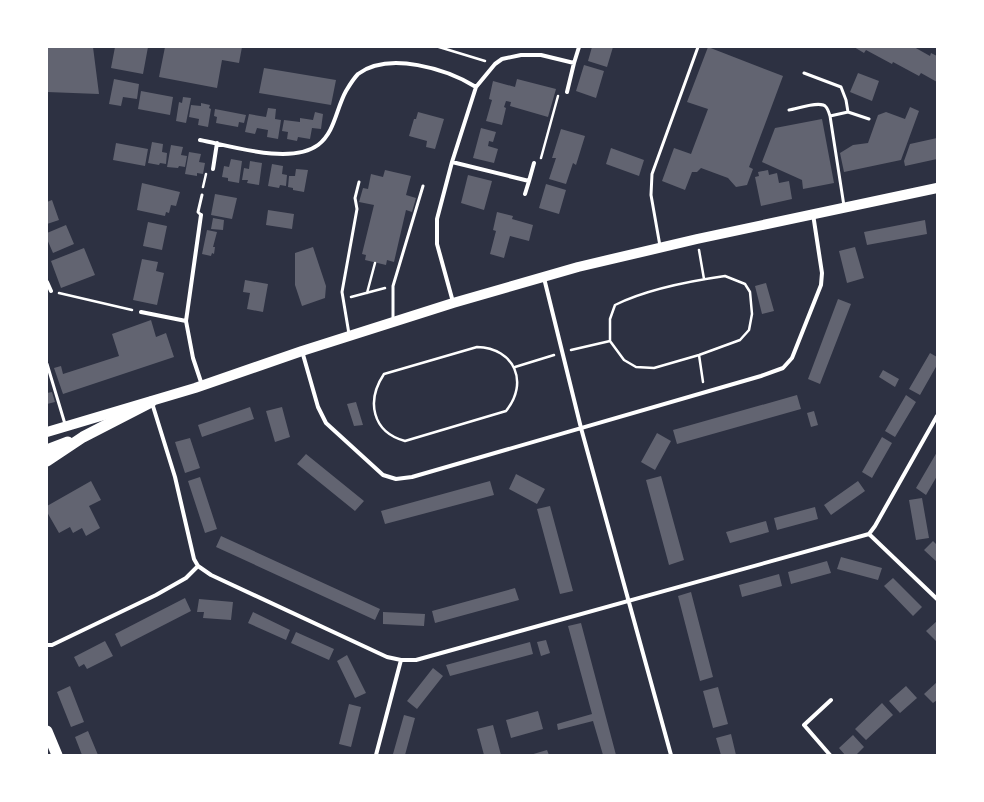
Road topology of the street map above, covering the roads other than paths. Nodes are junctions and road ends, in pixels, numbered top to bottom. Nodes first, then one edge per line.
1 (579, 47) edge
2 (698, 47) edge
3 (574, 64) junction
4 (804, 73) dead end
5 (476, 87) junction
6 (567, 92) road end
7 (789, 110) dead end
8 (848, 112) junction
9 (830, 116) junction
10 (869, 119) dead end
11 (200, 140) dead end
12 (217, 143) junction
13 (452, 162) junction
14 (534, 163) road end
15 (213, 169) road end
16 (529, 181) junction
17 (359, 182) dead end
18 (422, 186) dead end
19 (937, 188) edge
20 (202, 194) road end
21 (525, 194) dead end
22 (844, 207) junction
23 (813, 214) junction
24 (201, 215) joint
25 (660, 248) junction
26 (544, 278) junction
27 (47, 282) edge
28 (51, 291) road end
29 (453, 303) junction
30 (141, 312) road end
31 (186, 321) junction
32 (393, 322) junction
33 (349, 336) junction
34 (302, 351) junction
35 (47, 364) edge
36 (202, 385) junction
37 (151, 402) junction
38 (937, 416) edge
39 (66, 426) junction
40 (581, 428) junction
41 (47, 432) edge
42 (83, 437) junction
43 (47, 450) edge
44 (47, 461) edge
45 (869, 534) junction
46 (198, 566) junction
47 (937, 599) edge
48 (629, 601) junction
49 (47, 644) edge
50 (401, 660) junction
51 (831, 700) dead end
52 (47, 731) edge
53 (57, 755) edge
54 (376, 755) edge
55 (671, 755) edge
56 (830, 755) edge

1 - 3 street
2 - 25 lane
3 - 5 street
3 - 6 street
4 - 8 lane
5 - 12 street
5 - 13 street
7 - 9 lane
8 - 9 lane
8 - 10 lane
9 - 22 lane
11 - 12 street
12 - 15 street
13 - 16 street
13 - 29 street
14 - 16 street
16 - 21 street
17 - 33 lane
18 - 32 lane
19 - 22 main road
20 - 24 lane
22 - 23 main road
23 - 25 main road
23 - 40 street
24 - 31 street
25 - 26 main road
26 - 29 main road
26 - 40 street
27 - 28 street
29 - 32 main road
30 - 31 street
31 - 36 street
32 - 33 main road
33 - 34 main road
34 - 36 main road
34 - 40 street
35 - 39 lane
36 - 37 main road
37 - 39 main road
37 - 42 highway
37 - 46 street
38 - 45 street
39 - 41 main road
40 - 48 street
42 - 43 highway
42 - 44 highway
45 - 47 street
45 - 48 street
46 - 49 street
46 - 50 street
48 - 50 street
48 - 55 street
50 - 54 street
51 - 56 street
52 - 53 highway

